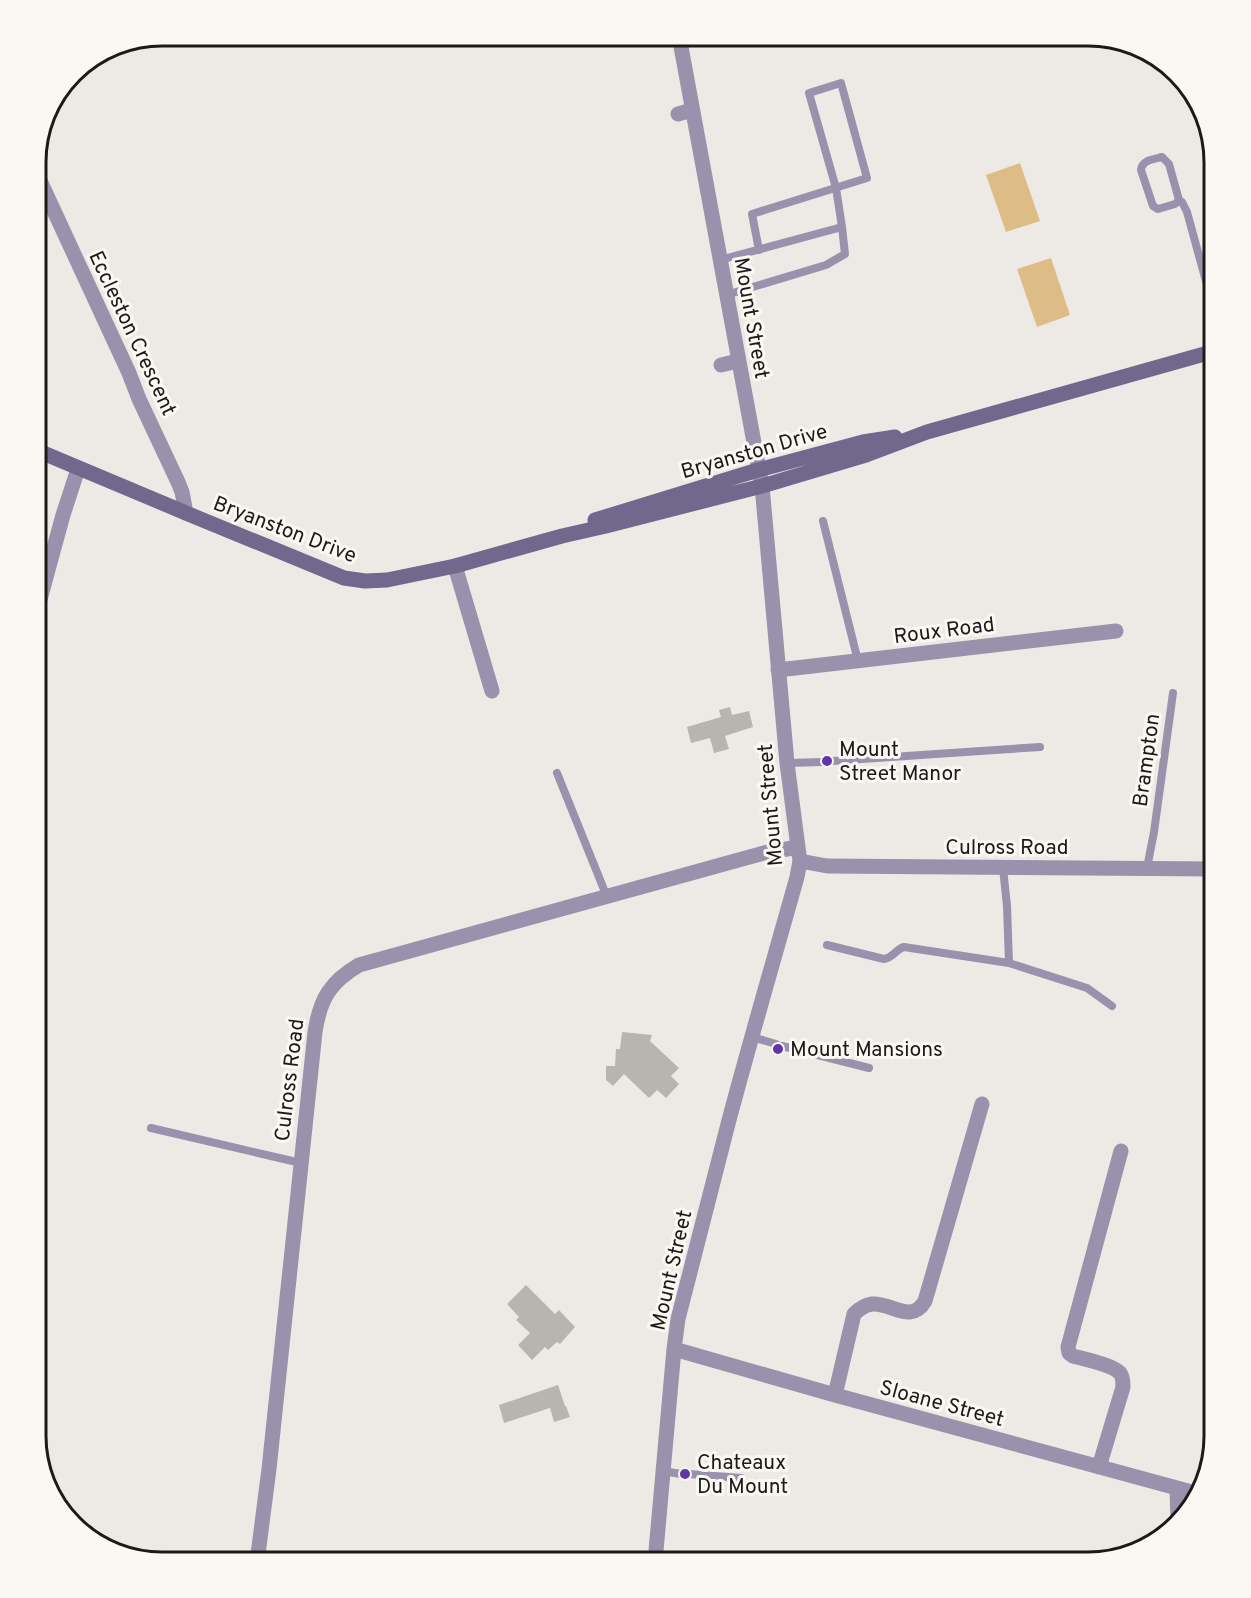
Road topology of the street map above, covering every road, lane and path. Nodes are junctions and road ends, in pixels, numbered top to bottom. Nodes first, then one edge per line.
1 (680, 47) edge
2 (836, 188) junction
3 (47, 196) edge
4 (1179, 200) junction
5 (842, 227) junction
6 (759, 250) junction
7 (720, 260) junction
8 (1204, 274) edge
9 (726, 295) junction
10 (1204, 354) edge
11 (738, 361) junction
12 (721, 365) dead end
13 (927, 432) junction
14 (47, 455) edge
15 (78, 469) junction
16 (758, 470) junction
17 (762, 486) junction
18 (186, 513) junction
19 (823, 521) dead end
20 (562, 536) junction
21 (455, 566) junction
22 (47, 574) edge
23 (1116, 631) dead end
24 (858, 661) junction
25 (778, 670) junction
26 (492, 691) dead end
27 (1173, 693) dead end
28 (1040, 747) dead end
29 (787, 763) junction
30 (557, 773) dead end
31 (799, 854) junction
32 (1003, 868) junction
33 (1147, 868) junction
34 (1204, 869) edge
35 (607, 897) junction
36 (827, 945) dead end
37 (1009, 963) junction
38 (1112, 1006) dead end
39 (752, 1037) junction
40 (869, 1068) dead end
41 (982, 1104) dead end
42 (151, 1128) dead end
43 (1121, 1151) dead end
44 (301, 1163) junction
45 (674, 1349) junction
46 (835, 1395) junction
47 (1099, 1467) junction
48 (663, 1471) junction
49 (741, 1478) dead end
50 (1177, 1489) junction
51 (1190, 1492) edge
52 (1178, 1510) edge
53 (258, 1552) edge
54 (657, 1552) edge

1 - 7 street, Mount Street
2 - 2 lane
2 - 5 lane
2 - 6 lane
3 - 18 street, Eccleston Crescent
4 - 4 lane
4 - 8 lane
5 - 6 lane
5 - 9 lane
6 - 7 lane
7 - 9 street, Mount Street
9 - 11 street, Mount Street
10 - 13 main road, Bryanston Drive
11 - 12 street
11 - 16 street, Mount Street
13 - 16 main road, Bryanston Drive
13 - 17 main road, Bryanston Drive
14 - 15 main road, Bryanston Drive
15 - 18 main road, Bryanston Drive
15 - 22 street
16 - 17 street, Mount Street
16 - 20 main road, Bryanston Drive
17 - 20 main road, Bryanston Drive
17 - 25 street, Mount Street
18 - 21 main road, Bryanston Drive
19 - 24 lane
20 - 21 main road, Bryanston Drive
21 - 26 street
23 - 24 street, Roux Road
24 - 25 street, Roux Road
25 - 29 street, Mount Street
27 - 33 lane, Brampton
28 - 29 lane
29 - 31 street, Mount Street
30 - 35 lane
31 - 32 street, Culross Road
31 - 35 street, Culross Road
31 - 39 street, Mount Street
32 - 33 street, Culross Road
32 - 37 lane
33 - 34 street, Culross Road
35 - 44 street, Culross Road
36 - 37 lane
37 - 38 lane
39 - 40 lane
39 - 45 street, Mount Street
41 - 46 street
42 - 44 lane
43 - 47 street
44 - 53 street, Culross Road
45 - 46 street, Sloane Street
45 - 48 street, Mount Street
46 - 47 street, Sloane Street
47 - 50 street, Sloane Street
48 - 49 lane
48 - 54 street, Mount Street
50 - 51 street, Sloane Street
50 - 52 street

